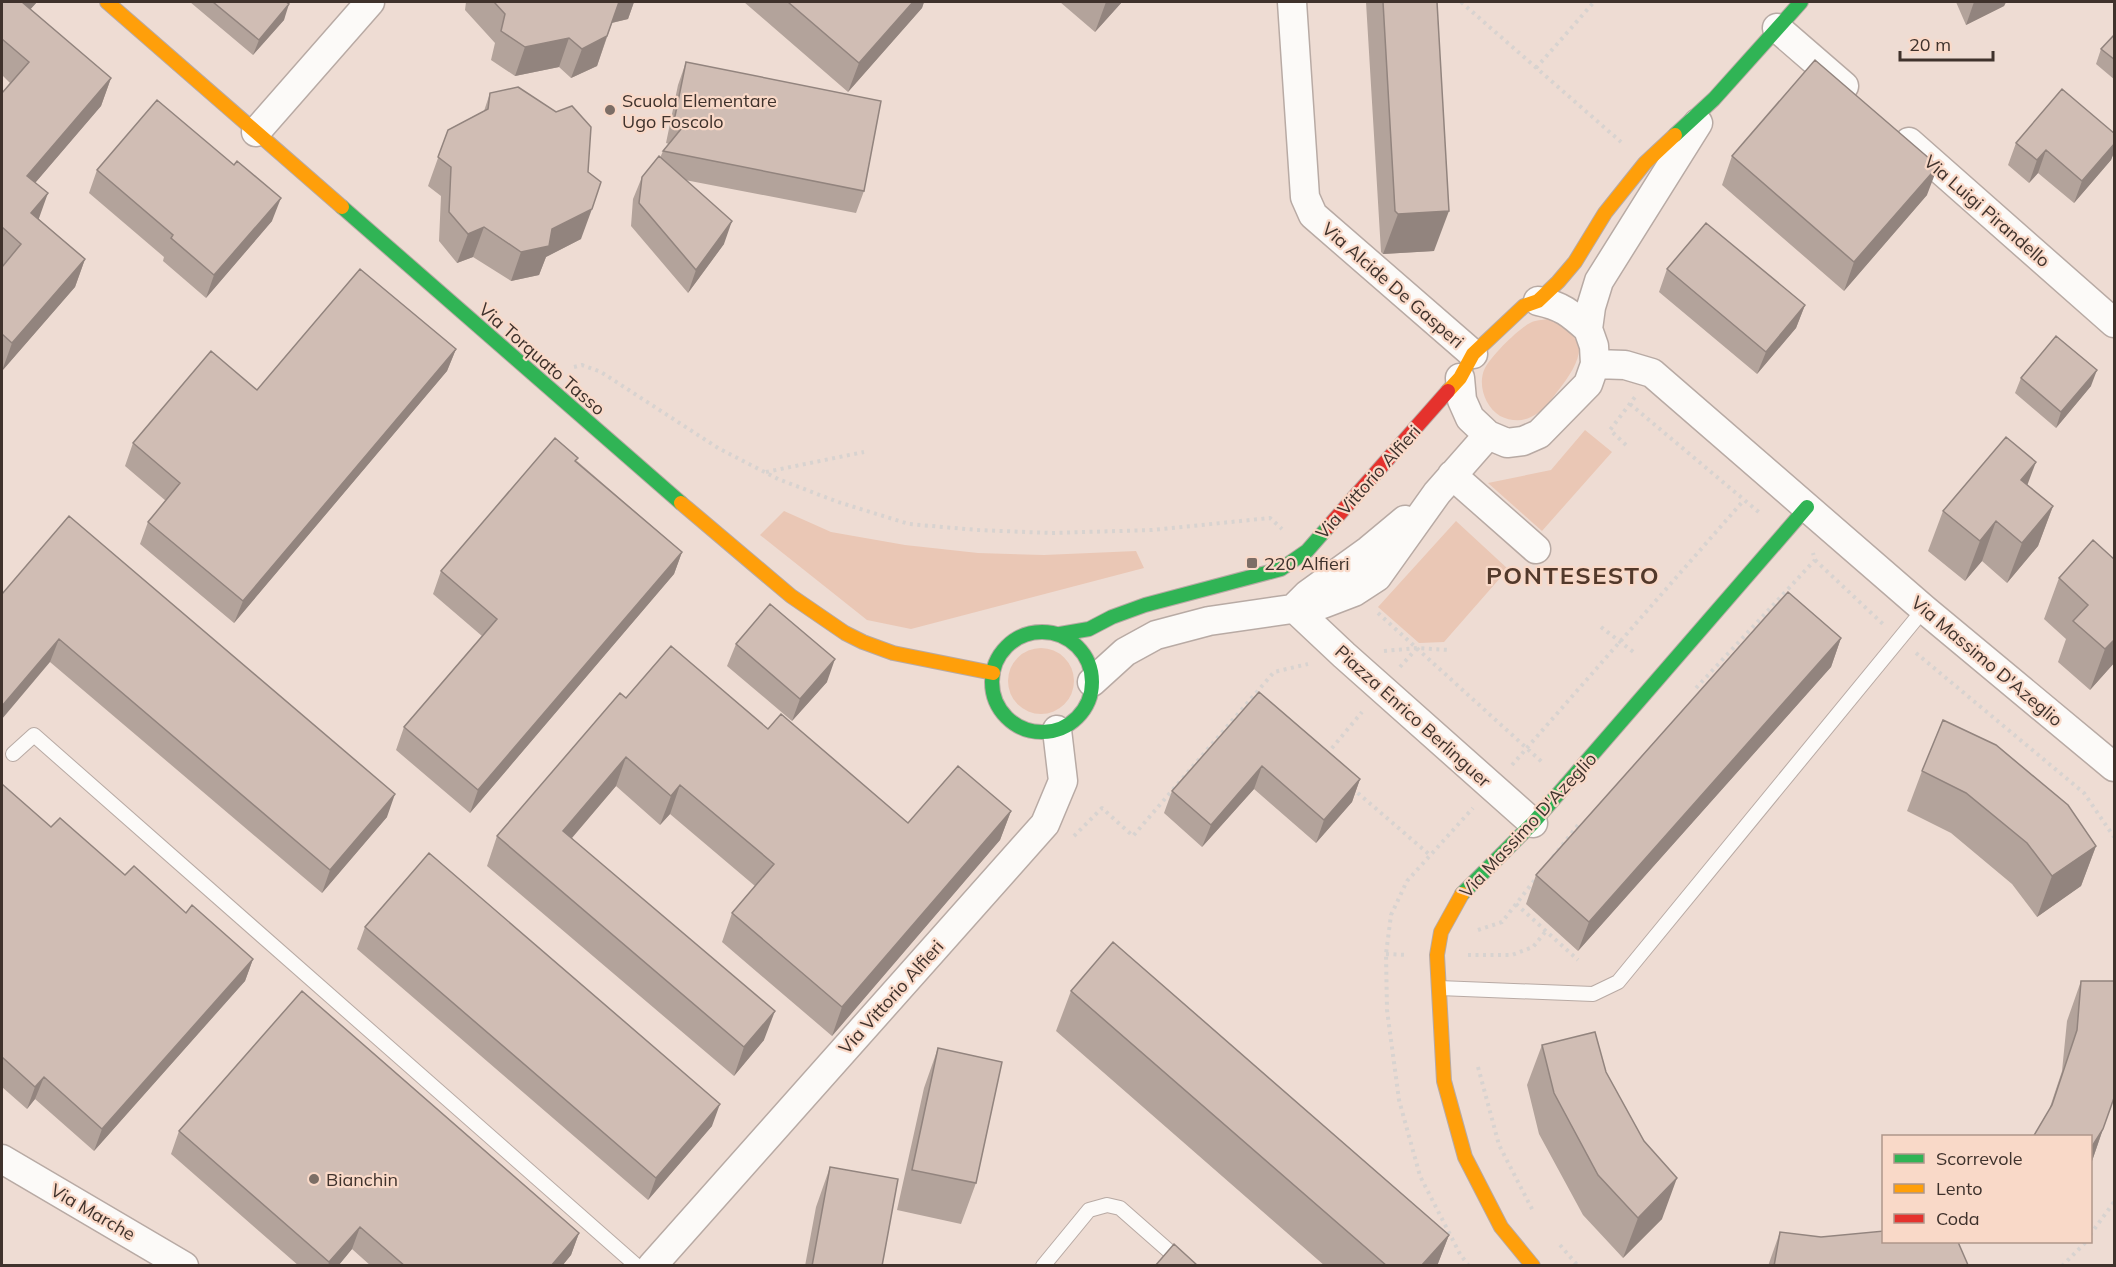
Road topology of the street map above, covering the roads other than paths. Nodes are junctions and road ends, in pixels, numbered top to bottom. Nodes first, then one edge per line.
1 (108, 2) edge
2 (370, 2) edge
3 (1292, 2) edge
4 (1801, 2) edge
5 (1777, 28) junction
6 (1714, 99) junction
7 (1867, 106) edge
8 (1893, 129) edge
9 (256, 132) junction
10 (1538, 301) junction
11 (2115, 323) edge
12 (1588, 329) junction
13 (1595, 363) junction
14 (1467, 366) junction
15 (1488, 435) junction
16 (1444, 484) junction
17 (1816, 514) junction
18 (1536, 549) dead end
19 (1294, 608) junction
20 (1924, 609) junction
21 (1060, 634) junction
22 (993, 673) junction
23 (1092, 682) junction
24 (1058, 730) junction
25 (13, 754) dead end
26 (2115, 767) edge
27 (1533, 823) junction
28 (1439, 988) junction
29 (2, 1159) edge
30 (184, 1266) edge
31 (637, 1266) edge
32 (652, 1266) edge
33 (1043, 1266) edge
34 (1186, 1266) edge
35 (1533, 1266) edge

1 - 9 street, Via Torquato Tasso
2 - 9 street
3 - 14 street, Via Alcide De Gasperi
4 - 5 street, Via Vittorio Alfieri
5 - 6 street, Via Vittorio Alfieri
5 - 7 street
6 - 10 street, Via Vittorio Alfieri
6 - 12 street, Via Vittorio Alfieri
8 - 11 street, Via Luigi Pirandello
9 - 22 street, Via Torquato Tasso
10 - 12 street
10 - 14 street, Via Vittorio Alfieri
12 - 13 street, Via Vittorio Alfieri
13 - 15 street
13 - 17 street, Via Massimo D'Azeglio
14 - 15 street
14 - 21 street, Via Vittorio Alfieri
15 - 16 street
16 - 18 street
16 - 19 street
16 - 19 street
17 - 20 street, Via Massimo D'Azeglio
17 - 27 street, Via Massimo D'Azeglio
19 - 23 street
19 - 27 street, Piazza Enrico Berlinguer
20 - 26 street, Via Massimo D'Azeglio
20 - 28 lane
21 - 22 street
21 - 23 street
22 - 24 street
23 - 24 street
24 - 32 street, Via Vittorio Alfieri
25 - 31 lane
27 - 28 street, Via Massimo D'Azeglio
28 - 35 street, Via Massimo D'Azeglio
29 - 30 street, Via Marche
33 - 34 lane

